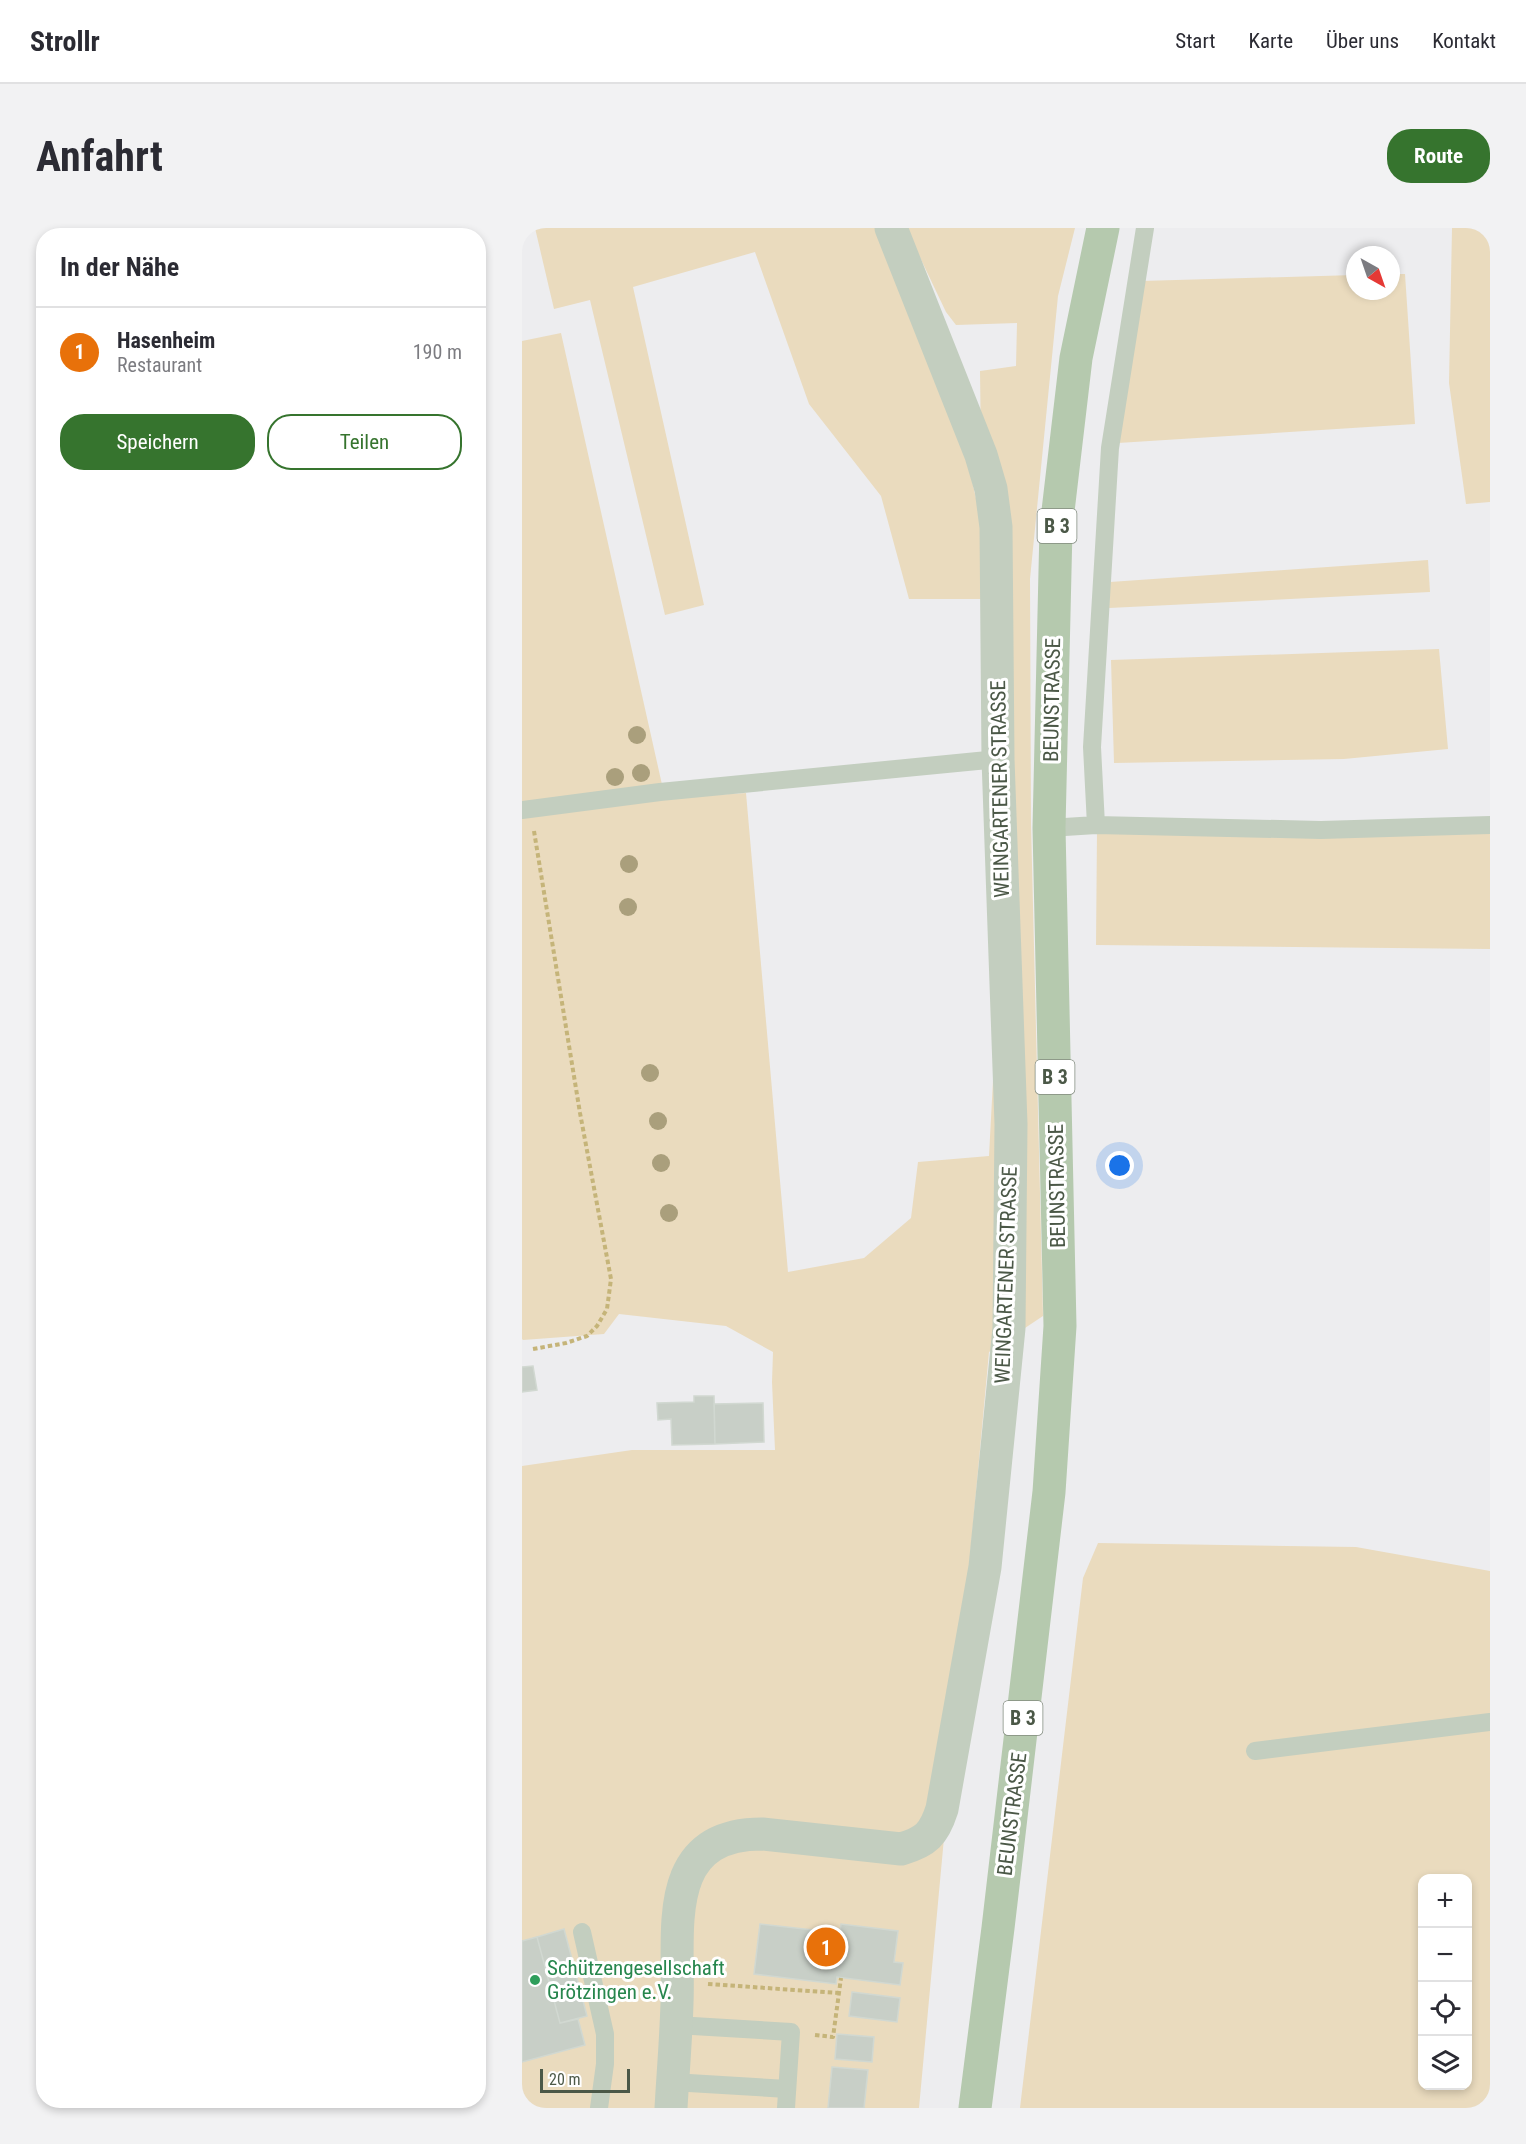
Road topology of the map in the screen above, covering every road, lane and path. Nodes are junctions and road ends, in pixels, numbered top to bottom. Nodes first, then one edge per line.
1 (891, 228) edge
2 (1103, 228) edge
3 (1145, 228) edge
4 (998, 759) junction
5 (526, 810) edge
6 (1096, 825) junction
7 (1490, 825) edge
8 (1049, 828) junction
9 (533, 1349) dead end
10 (1490, 1722) edge
11 (1255, 1751) dead end
12 (582, 1932) dead end
13 (842, 1978) dead end
14 (677, 1982) junction
15 (839, 1993) junction
16 (676, 2025) junction
17 (834, 2028) dead end
18 (787, 2089) junction
19 (671, 2095) edge
20 (599, 2108) edge
21 (786, 2108) edge
22 (975, 2108) edge

1 - 4 street, WEINGARTENER STRASSE
2 - 8 main road, BEUNSTRASSE / B 3
3 - 6 lane
4 - 5 lane
4 - 14 street, WEINGARTENER STRASSE
5 - 9 path
6 - 7 lane
6 - 8 lane
8 - 22 main road, BEUNSTRASSE / B 3
10 - 11 lane
12 - 20 lane
13 - 15 path
14 - 15 path
14 - 16 street, WEINGARTENER STRASSE
15 - 17 path
16 - 18 lane
16 - 19 street, WEINGARTENER STRASSE
18 - 19 lane
18 - 21 lane

